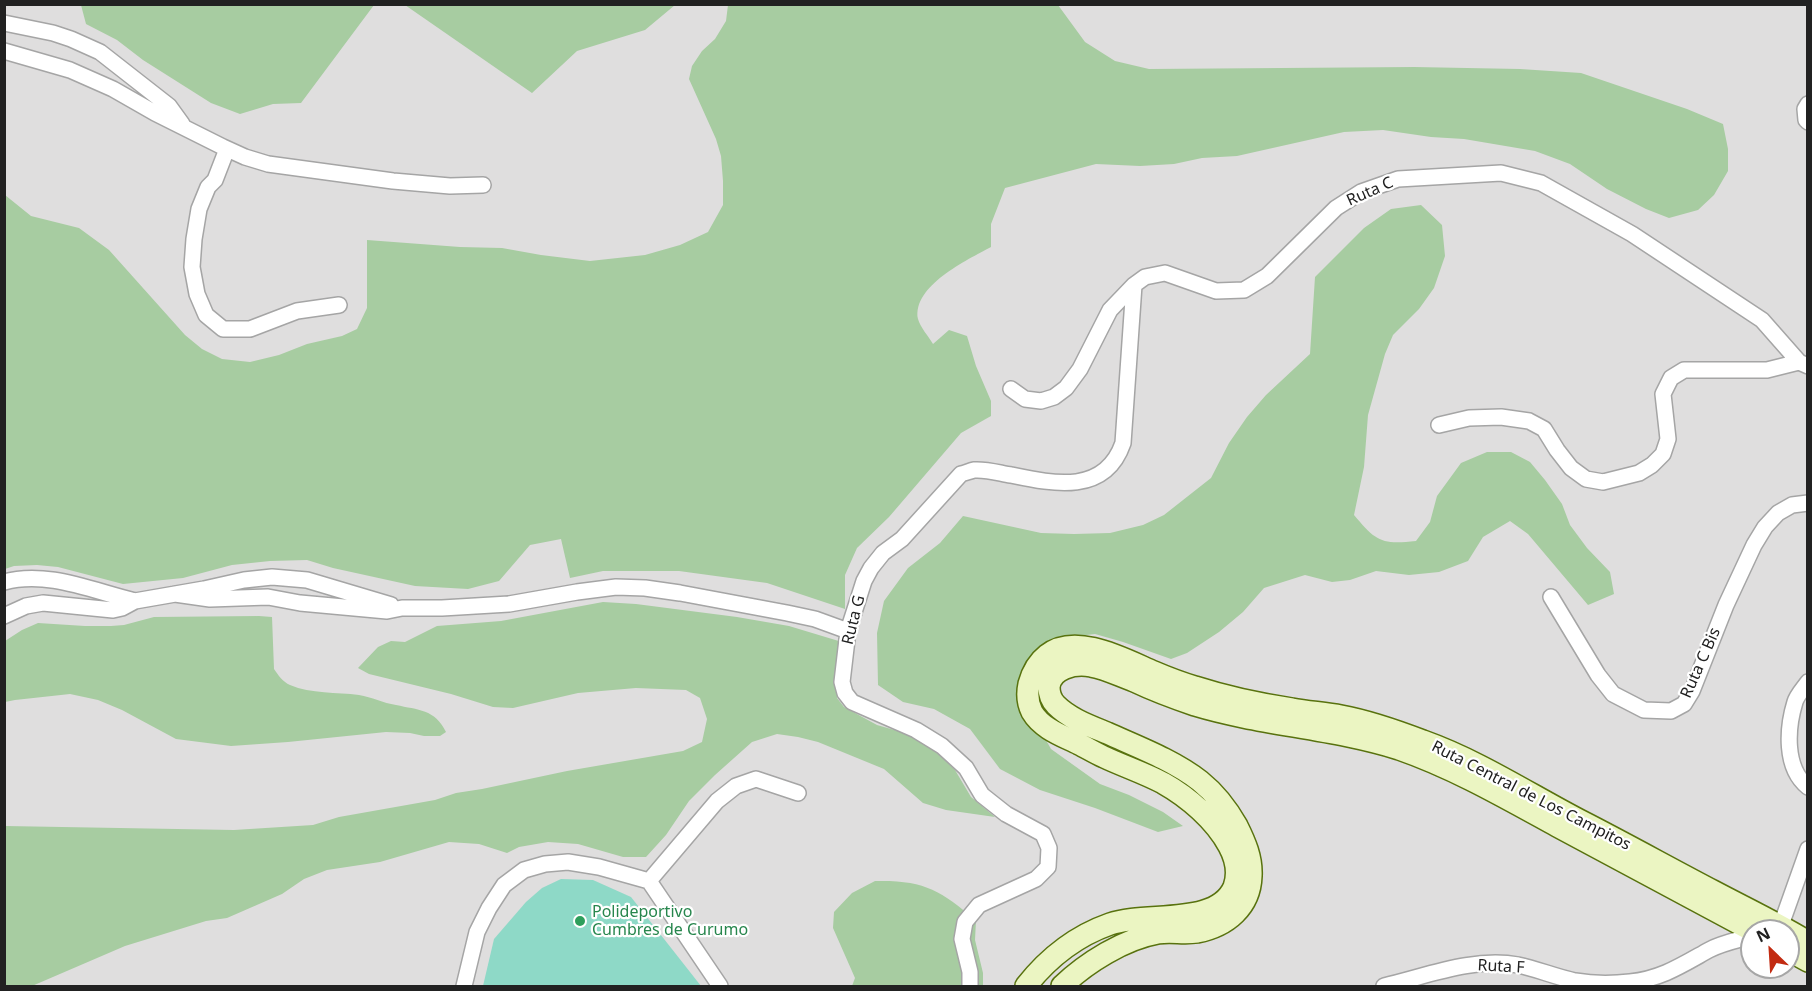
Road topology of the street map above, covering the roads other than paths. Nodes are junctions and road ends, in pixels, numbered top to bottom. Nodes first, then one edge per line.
1 (4, 23) edge
2 (82, 44) junction
3 (4, 51) edge
4 (70, 70) junction
5 (1808, 104) edge
6 (1808, 122) edge
7 (184, 127) junction
8 (223, 147) junction
9 (483, 185) dead end
10 (1134, 285) junction
11 (339, 305) dead end
12 (1803, 364) edge
13 (1011, 389) dead end
14 (1439, 425) dead end
15 (1808, 503) edge
16 (4, 582) edge
17 (175, 594) junction
18 (1551, 597) dead end
19 (135, 601) junction
20 (402, 608) junction
21 (4, 616) edge
22 (848, 632) junction
23 (1808, 682) edge
24 (1808, 787) edge
25 (798, 793) dead end
26 (1808, 849) edge
27 (649, 881) junction
28 (1758, 919) edge
29 (1777, 919) edge
30 (1740, 924) edge
31 (1740, 940) edge
32 (464, 987) edge
33 (720, 987) edge
34 (970, 987) edge
35 (1026, 987) edge
36 (1062, 987) edge
37 (1384, 987) edge

1 - 2 street
2 - 4 street
2 - 7 street
3 - 4 street
4 - 7 street
5 - 6 street
7 - 8 street
8 - 9 street
8 - 11 street
10 - 12 street, Ruta C
10 - 13 street, Ruta C
10 - 22 street, Ruta G
12 - 14 street
15 - 18 street, Ruta C Bis
16 - 19 street
17 - 19 street
17 - 20 street
17 - 20 street
19 - 21 street
20 - 22 street
22 - 34 street, Ruta G
23 - 24 street
25 - 27 street
26 - 29 street
27 - 32 street
27 - 33 street
28 - 35 main road, Ruta Central de Los Campitos
30 - 36 main road, Ruta Central de Los Campitos
31 - 37 street, Ruta F

